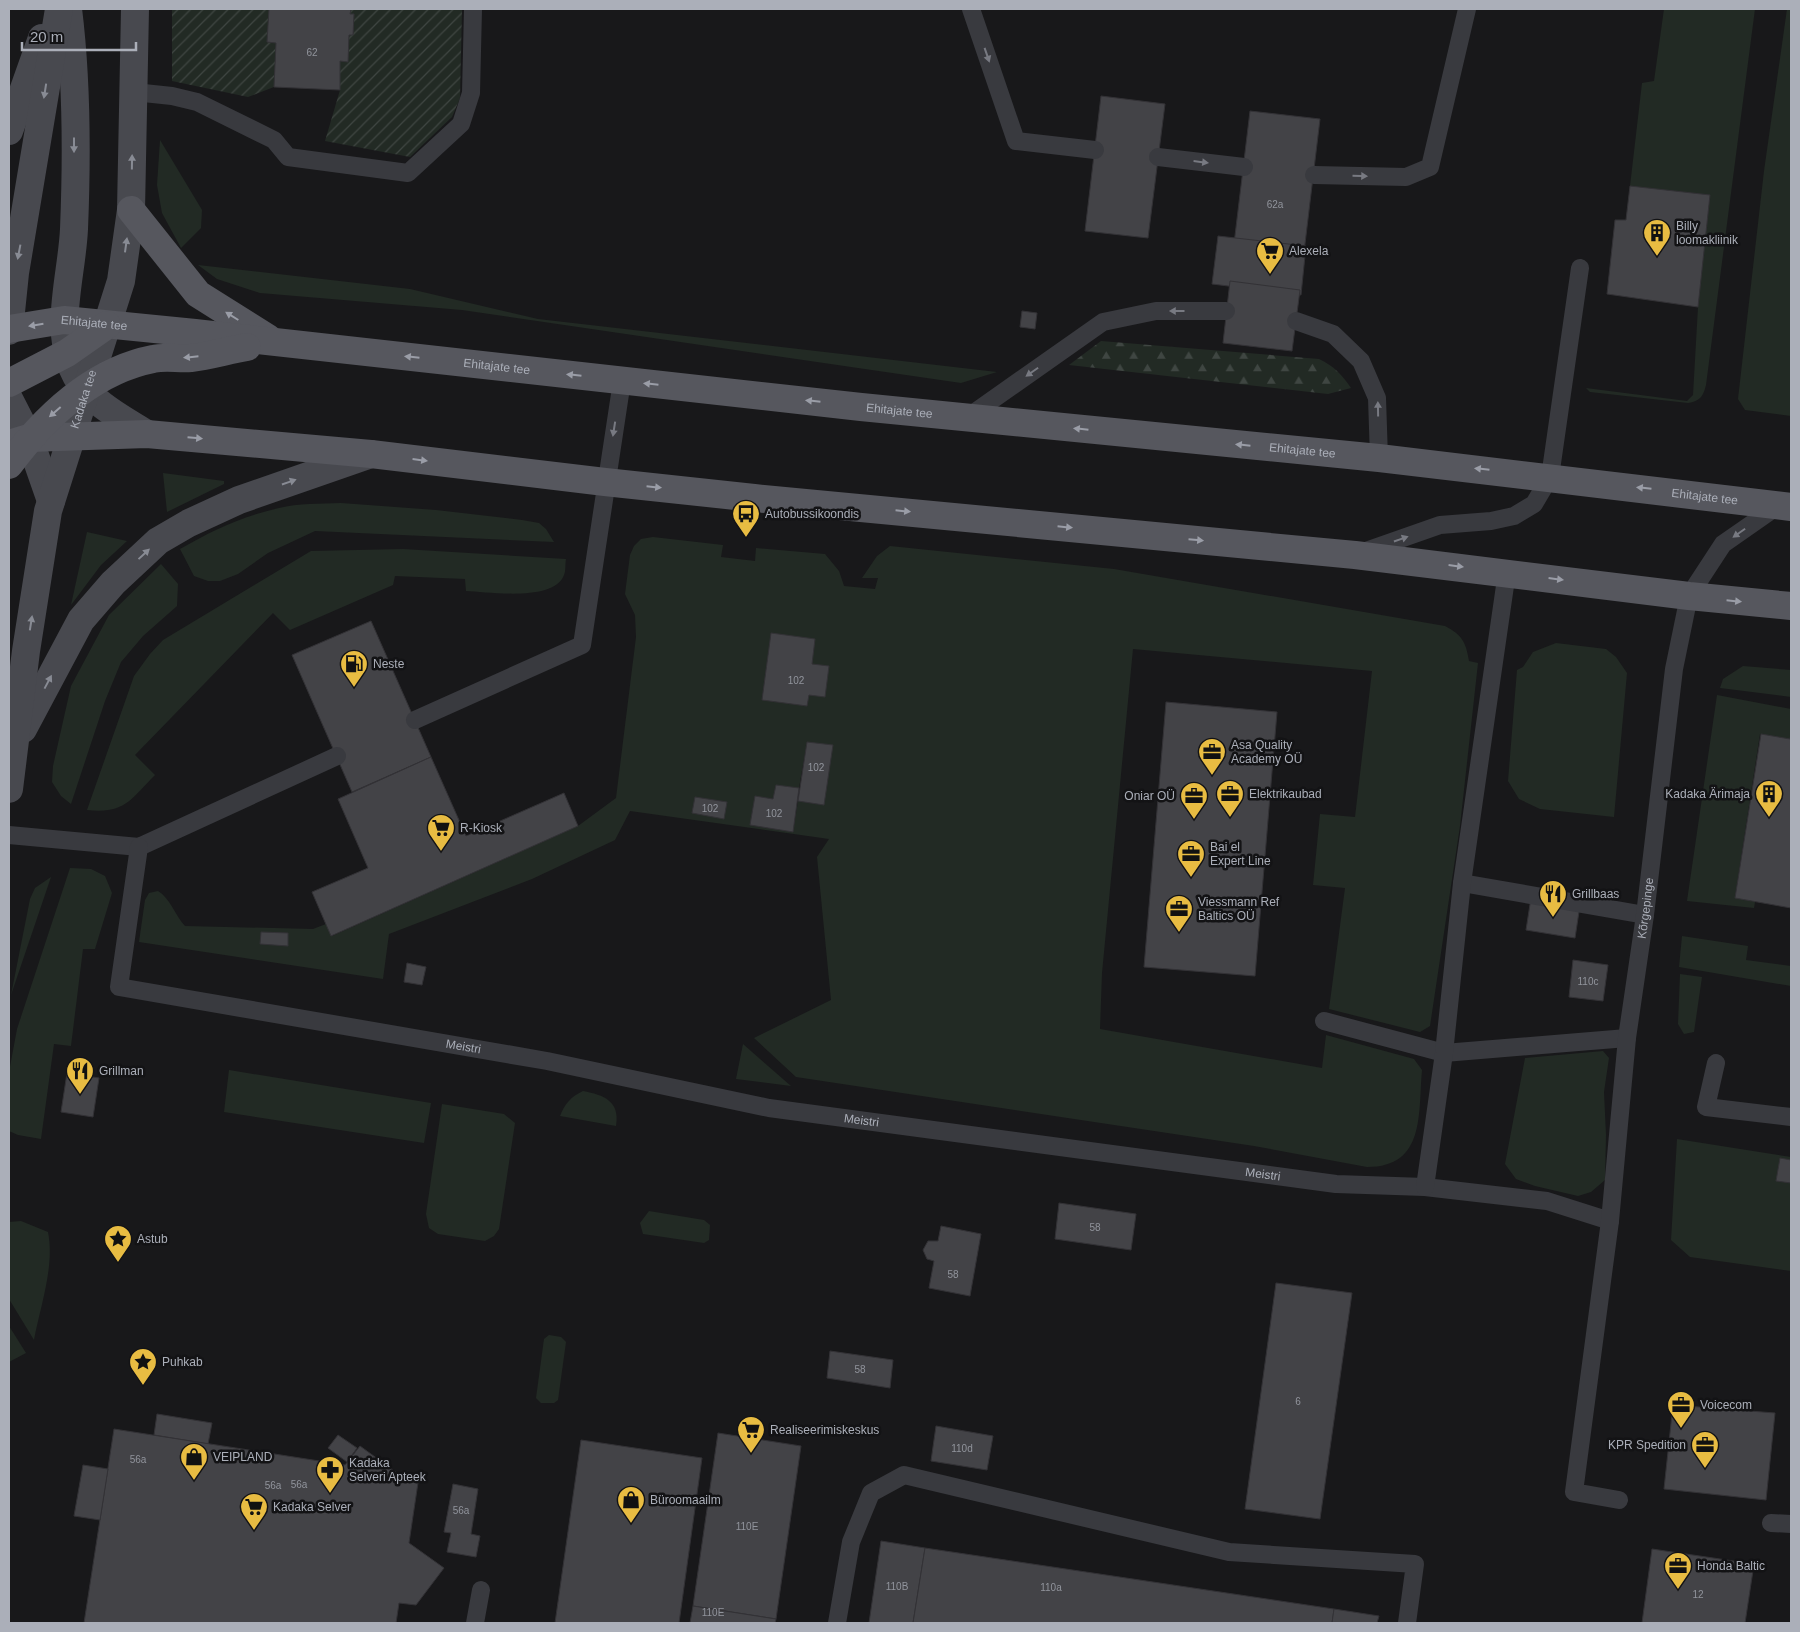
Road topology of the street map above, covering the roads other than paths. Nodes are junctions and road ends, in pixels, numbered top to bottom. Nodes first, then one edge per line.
1 (53, 9) edge
2 (59, 9) edge
3 (68, 9) edge
4 (135, 9) edge
5 (473, 9) edge
6 (971, 9) edge
7 (1468, 9) edge
8 (134, 92) junction
9 (9, 131) edge
10 (1095, 150) dead end
11 (1158, 157) dead end
12 (1244, 167) dead end
13 (1314, 175) dead end
14 (131, 210) junction
15 (1580, 268) dead end
16 (1226, 311) dead end
17 (64, 320) junction
18 (1296, 321) dead end
19 (107, 325) junction
20 (9, 330) edge
21 (273, 342) junction
22 (67, 353) junction
23 (622, 381) junction
24 (9, 383) edge
25 (85, 390) junction
26 (9, 399) edge
27 (968, 417) junction
28 (147, 434) junction
29 (72, 436) junction
30 (19, 441) edge
31 (371, 454) junction
32 (1379, 458) junction
33 (9, 466) edge
34 (1550, 477) junction
35 (605, 482) junction
36 (51, 501) junction
37 (1785, 506) edge
38 (1355, 555) junction
39 (1507, 572) junction
40 (1689, 596) junction
41 (1791, 606) edge
42 (415, 720) dead end
43 (17, 741) junction
44 (337, 756) dead end
45 (9, 789) edge
46 (9, 835) edge
47 (139, 847) junction
48 (1462, 883) junction
49 (1645, 915) junction
50 (1324, 1020) dead end
51 (1628, 1038) junction
52 (1444, 1054) junction
53 (1716, 1063) dead end
54 (1791, 1117) edge
55 (1425, 1187) junction
56 (1610, 1221) junction
57 (1619, 1500) dead end
58 (1771, 1523) dead end
59 (1791, 1524) edge
60 (481, 1590) dead end
61 (475, 1623) edge
62 (837, 1623) edge
63 (1407, 1623) edge

1 - 9 main road
2 -> 20 main road
3 -> 17 main road
4 - 8 main road, Kadaka tee
5 - 8 lane
6 -> 10 lane
13 -> 7 lane
14 -> 8 main road, Kadaka tee
11 -> 12 lane
19 -> 14 main road, Kadaka tee
21 -> 14 main road
15 - 34 lane
16 -> 27 lane
17 - 19 main road, Ehitajate tee
17 -> 20 main road, Ehitajate tee
17 - 22 main road
32 -> 18 lane
19 - 21 main road, Ehitajate tee
19 - 22 main road
19 - 25 main road, Kadaka tee
23 -> 21 main road, Ehitajate tee
21 -> 25 main road
22 - 24 main road
22 - 25 main road
27 -> 23 main road, Ehitajate tee
23 -> 35 lane
25 - 28 main road
25 - 29 main road, Kadaka tee
25 -> 30 main road
26 - 30 main road
32 -> 27 main road, Ehitajate tee
28 - 29 main road
28 -> 31 main road
29 - 30 main road
29 - 36 main road, Kadaka tee
30 - 33 main road
30 - 36 main road
31 -> 35 main road
43 -> 31 main road
34 -> 32 main road, Ehitajate tee
37 -> 34 main road, Ehitajate tee
38 -> 34 lane
35 -> 38 main road
35 - 42 lane
43 -> 36 main road, Kadaka tee
37 -> 40 lane
38 -> 39 main road
39 -> 40 main road
39 - 48 lane
40 -> 41 main road
40 - 49 lane, Kõrgepinge
43 - 45 main road, Kadaka tee
44 - 47 lane
46 - 47 lane
47 - 55 lane, Meistri
48 - 49 lane
48 - 52 lane
49 - 51 lane, Kõrgepinge
50 - 52 lane
51 - 52 lane
51 - 56 lane, Kõrgepinge
52 - 55 lane
53 - 54 lane
55 - 56 lane, Meistri
56 - 57 lane, Kõrgepinge
58 - 59 lane
60 - 61 lane
62 - 63 lane

